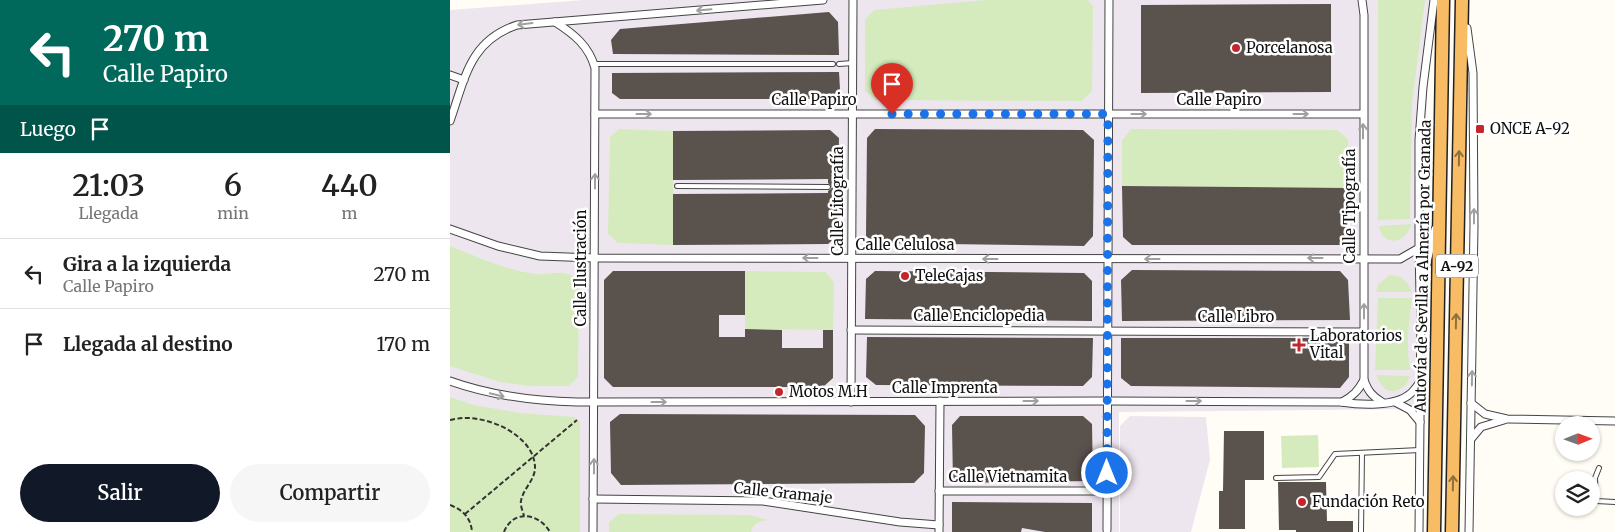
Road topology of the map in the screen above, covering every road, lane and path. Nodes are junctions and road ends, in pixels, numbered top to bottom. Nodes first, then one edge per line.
1 (822, 0) edge
2 (853, 0) edge
3 (1109, 0) edge
4 (1362, 0) edge
5 (1434, 0) edge
6 (1443, 0) edge
7 (1462, 0) edge
8 (555, 22) junction
9 (853, 63) junction
10 (594, 64) junction
11 (834, 64) dead end
12 (839, 64) dead end
13 (450, 75) edge
14 (464, 80) junction
15 (595, 114) junction
16 (852, 114) junction
17 (1108, 114) junction
18 (1363, 114) junction
19 (450, 121) edge
20 (852, 181) junction
21 (677, 186) dead end
22 (838, 186) dead end
23 (828, 187) dead end
24 (1440, 207) junction
25 (450, 229) edge
26 (1419, 248) junction
27 (594, 258) junction
28 (851, 258) junction
29 (1364, 258) junction
30 (1108, 259) junction
31 (1421, 310) junction
32 (851, 330) junction
33 (1107, 331) junction
34 (1364, 332) junction
35 (1364, 380) junction
36 (450, 381) edge
37 (1420, 382) junction
38 (940, 401) junction
39 (1107, 401) junction
40 (594, 402) junction
41 (851, 402) junction
42 (1341, 402) junction
43 (1382, 402) junction
44 (1394, 402) junction
45 (1471, 403) junction
46 (1507, 419) junction
47 (450, 420) edge
48 (577, 420) dead end
49 (1615, 421) edge
50 (1420, 422) junction
51 (1471, 439) junction
52 (1420, 450) junction
53 (1362, 453) junction
54 (532, 456) junction
55 (1599, 468) dead end
56 (1276, 478) dead end
57 (939, 490) junction
58 (1107, 491) junction
59 (594, 499) junction
60 (1615, 502) edge
61 (450, 505) edge
62 (465, 514) junction
63 (524, 516) junction
64 (939, 529) edge
65 (1107, 530) dead end
66 (472, 532) edge
67 (504, 532) edge
68 (550, 532) edge
69 (594, 532) edge
70 (1361, 532) edge
71 (1420, 532) edge
72 (1434, 532) edge
73 (1452, 532) edge
74 (1469, 532) edge

1 -> 8 street
2 - 9 street, Calle Litografía
3 - 17 street
4 - 18 street, Calle Tipografía
5 - 26 street
6 - 24 highway, Autovía de Sevilla a Almería por Granada / A-92
45 -> 7 street
73 -> 7 highway, A-92
8 - 10 street, Calle Ilustración
8 -> 14 street
9 - 12 lane
9 - 16 street, Calle Litografía
10 - 11 lane
10 - 15 street, Calle Ilustración
13 - 14 street
14 - 19 street
15 -> 16 street, Calle Papiro
27 -> 15 street, Calle Ilustración
16 - 17 street, Calle Papiro
16 - 20 street, Calle Litografía
17 -> 18 street, Calle Papiro
17 - 30 street
29 -> 18 street, Calle Tipografía
20 - 22 lane
20 - 28 street, Calle Litografía
21 - 23 lane
24 - 31 street
24 - 72 highway, Autovía de Sevilla a Almería por Granada / A-92
25 - 27 street, Calle Celulosa
26 - 29 street, Calle Celulosa
26 - 31 street
28 -> 27 street, Calle Celulosa
27 - 40 street, Calle Ilustración
30 -> 28 street, Calle Celulosa
28 - 32 street, Calle Litografía
29 -> 30 street, Calle Celulosa
34 -> 29 street, Calle Tipografía
30 - 33 street
31 - 37 street
32 - 33 street, Calle Enciclopedia
32 - 41 street, Calle Litografía
33 - 34 street, Calle Libro
33 - 39 street
34 - 35 street, Calle Tipografía
35 - 42 street
35 - 43 street
36 -> 40 street, Calle Imprenta
37 - 44 street
37 - 50 street
38 -> 39 street, Calle Imprenta
38 - 41 street, Calle Imprenta
38 - 57 street
39 -> 42 street, Calle Imprenta
39 - 58 street
40 -> 41 street, Calle Imprenta
59 -> 40 street, Calle Ilustración
42 - 43 street, Calle Imprenta
43 - 44 street, Calle Imprenta
44 - 50 street
45 - 46 street
45 - 51 street
46 - 49 street
46 - 51 street
47 - 54 path
48 - 54 path
50 - 52 street
51 - 74 street
52 - 53 lane
52 - 71 street
53 - 56 lane
53 - 70 lane
54 - 62 path
54 - 63 path
55 - 60 lane
57 - 58 street, Calle Vietnamita
57 - 64 street
58 - 65 street
59 - 64 street, Calle Gramaje
59 - 69 street, Calle Ilustración
61 - 62 path
62 - 66 path
63 - 67 path
63 - 68 path

